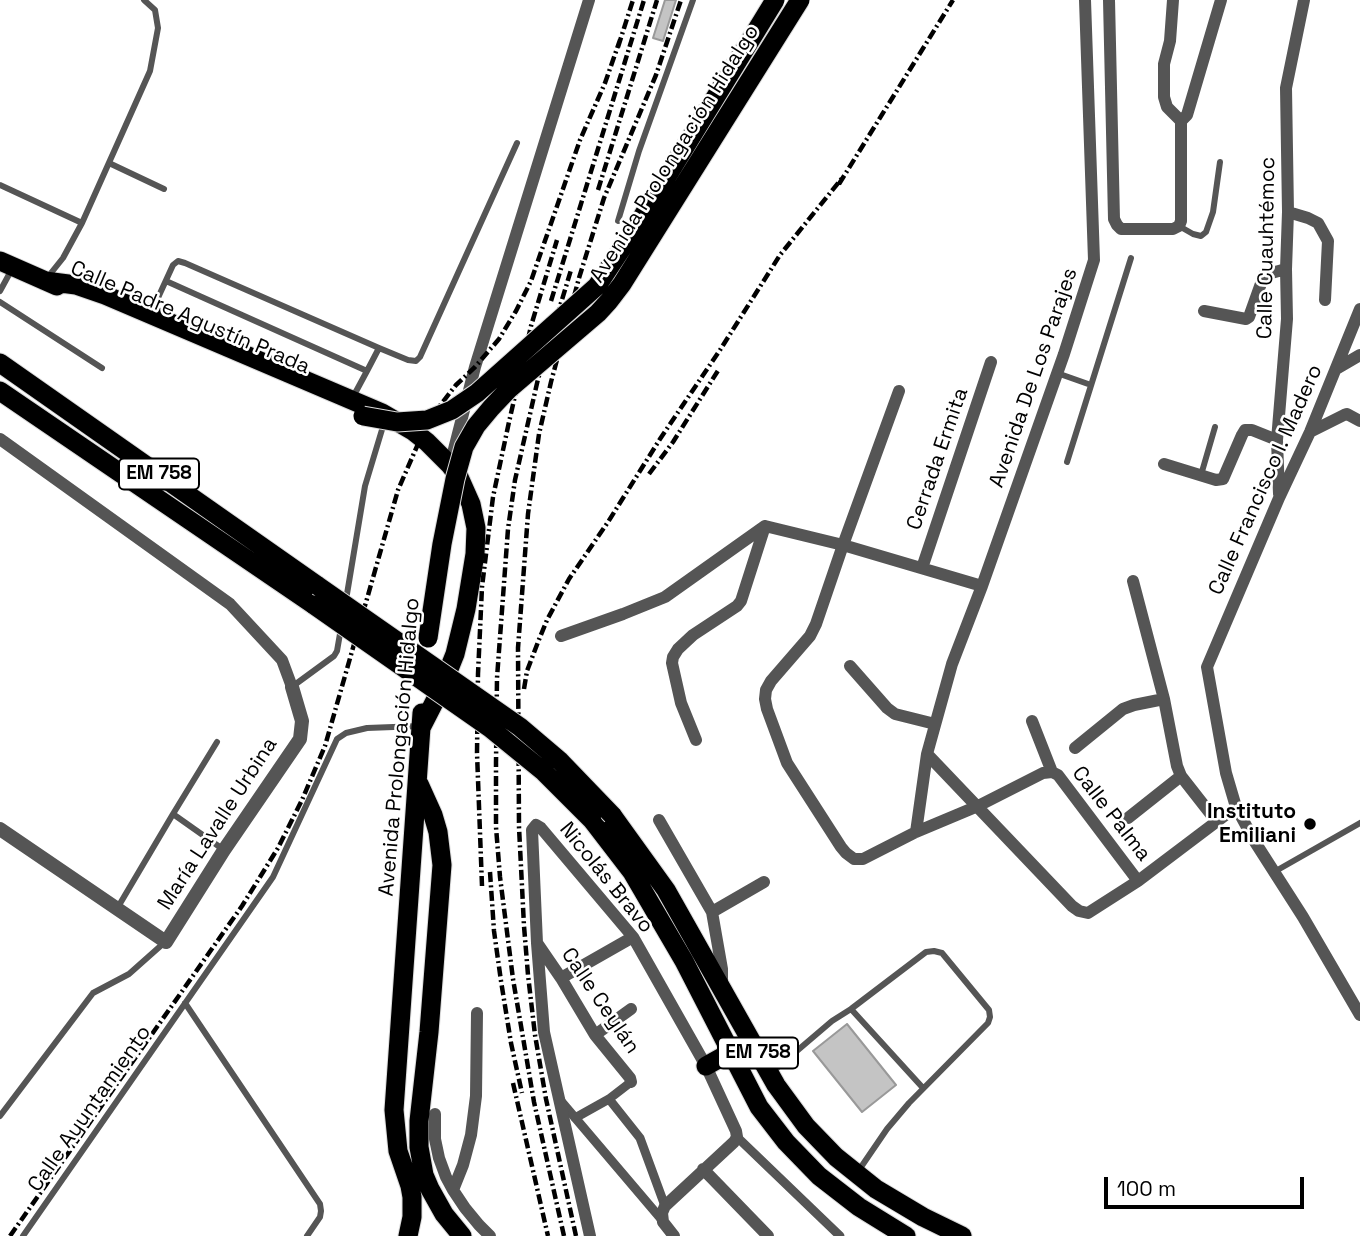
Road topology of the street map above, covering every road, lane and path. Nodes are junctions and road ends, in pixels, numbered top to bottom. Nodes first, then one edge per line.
1 (144, 0) edge
2 (589, 0) edge
3 (693, 0) edge
4 (775, 0) edge
5 (800, 0) edge
6 (1085, 0) edge
7 (1109, 0) edge
8 (1173, 0) edge
9 (1221, 0) edge
10 (1304, 0) edge
11 (1181, 121) junction
12 (517, 143) dead end
13 (1220, 162) dead end
14 (109, 163) junction
15 (0, 184) edge
16 (164, 189) dead end
17 (1288, 212) junction
18 (618, 221) dead end
19 (82, 223) junction
20 (1179, 226) junction
21 (1131, 258) dead end
22 (7, 264) edge
23 (1286, 269) junction
24 (45, 281) junction
25 (166, 281) junction
26 (0, 291) edge
27 (1325, 300) dead end
28 (0, 302) edge
29 (1360, 309) edge
30 (1204, 311) dead end
31 (151, 314) junction
32 (379, 348) junction
33 (1360, 355) edge
34 (0, 362) edge
35 (991, 362) dead end
36 (102, 368) dead end
37 (1336, 369) junction
38 (367, 371) junction
39 (1058, 373) junction
40 (1091, 385) junction
41 (0, 391) edge
42 (899, 391) dead end
43 (357, 408) junction
44 (387, 416) junction
45 (1360, 421) edge
46 (1215, 427) dead end
47 (1310, 432) junction
48 (0, 439) edge
49 (1277, 440) junction
50 (1067, 462) dead end
51 (1164, 464) dead end
52 (450, 465) junction
53 (1201, 476) junction
54 (1279, 498) junction
55 (765, 526) junction
56 (843, 545) junction
57 (922, 568) junction
58 (1133, 581) dead end
59 (982, 586) junction
60 (316, 596) junction
61 (561, 636) dead end
62 (850, 666) dead end
63 (292, 687) junction
64 (1164, 699) junction
65 (1032, 721) dead end
66 (935, 724) junction
67 (422, 726) junction
68 (696, 740) dead end
69 (217, 742) dead end
70 (1075, 748) dead end
71 (928, 754) junction
72 (1052, 772) junction
73 (1181, 776) junction
74 (419, 783) junction
75 (978, 806) junction
76 (1236, 807) junction
77 (173, 814) junction
78 (1128, 818) dead end
79 (659, 820) dead end
80 (1216, 822) junction
81 (1360, 822) edge
82 (0, 829) edge
83 (916, 832) junction
84 (224, 849) junction
85 (1274, 872) junction
86 (1138, 881) junction
87 (764, 883) dead end
88 (117, 909) junction
89 (712, 912) junction
90 (633, 937) junction
91 (166, 942) junction
92 (537, 943) junction
93 (561, 978) junction
94 (722, 989) junction
95 (185, 1003) junction
96 (631, 1009) dead end
97 (851, 1009) junction
98 (477, 1013) dead end
99 (1360, 1015) edge
100 (595, 1035) junction
101 (731, 1052) junction
102 (706, 1066) junction
103 (769, 1074) junction
104 (631, 1082) joint
105 (923, 1088) junction
106 (0, 1097) edge
107 (610, 1098) junction
108 (559, 1099) junction
109 (9, 1104) junction
110 (435, 1114) dead end
111 (0, 1116) edge
112 (575, 1118) junction
113 (737, 1137) junction
114 (703, 1169) junction
115 (857, 1174) junction
116 (453, 1190) junction
117 (665, 1206) junction
118 (663, 1222) junction
119 (23, 1236) edge
120 (307, 1236) edge
121 (408, 1236) edge
122 (462, 1236) edge
123 (490, 1236) edge
124 (590, 1236) edge
125 (674, 1236) edge
126 (768, 1236) edge
127 (840, 1236) edge
128 (906, 1236) edge
129 (962, 1236) edge

1 - 14 lane
2 - 52 street
3 - 18 lane
4 - 43 highway, Avenida Prolongación Hidalgo, bridge
5 - 67 highway, Avenida Prolongación Hidalgo, bridge
6 - 39 street, Avenida De Los Parajes
7 - 20 street
8 - 11 street
9 - 11 street
10 - 17 street, Calle Cuauhtémoc
11 - 20 street
12 - 32 lane
13 - 20 lane
14 - 16 lane
14 - 19 lane
15 - 19 lane
17 - 23 street, Calle Cuauhtémoc
17 - 27 street
19 - 24 lane
21 - 40 lane
22 - 24 highway, Calle Padre Agustín Prada
22 - 26 lane
23 - 30 street
23 - 49 street, Calle Cuauhtémoc
24 - 31 highway
24 - 43 highway, Calle Padre Agustín Prada
25 - 31 lane
25 - 32 lane
25 - 38 lane
28 - 36 lane
29 - 37 street, Calle Francisco I. Madero
31 - 43 highway
32 - 38 lane
33 - 37 street
34 - 60 highway, EM 758
35 - 57 street, Cerrada Ermita
37 - 47 street, Calle Francisco I. Madero
38 - 43 lane
39 - 40 lane
39 - 59 street, Avenida De Los Parajes
40 - 50 lane
41 - 60 highway, EM 758
42 - 56 street
43 - 44 highway
44 - 52 highway
44 - 63 lane
45 - 47 street
46 - 53 lane
47 - 54 street, Calle Francisco I. Madero
48 - 63 street
49 - 53 street
49 - 54 street, Calle Cuauhtémoc
51 - 53 street
52 - 67 highway
54 - 76 street, Calle Francisco I. Madero
55 - 56 street
55 - 61 street
55 - 68 street
56 - 57 street
56 - 83 street
57 - 59 street
58 - 64 street
59 - 66 street, Avenida De Los Parajes
60 - 94 highway, EM 758, bridge
60 - 101 highway, EM 758, bridge
62 - 66 street
63 - 84 street, María Lavalle Urbina
64 - 70 street
64 - 73 street
65 - 72 street
66 - 71 street, Avenida De Los Parajes
67 - 74 highway, Avenida Prolongación Hidalgo
67 - 95 lane, Calle Ayuntamiento
69 - 77 lane
71 - 75 street
71 - 83 street
72 - 75 street
72 - 86 street, Calle Palma
73 - 78 street
73 - 80 street
74 - 121 highway, Avenida Prolongación Hidalgo
74 - 122 highway
75 - 83 street
75 - 86 street
76 - 80 street
76 - 85 street
77 - 84 lane
77 - 88 lane
79 - 89 street
80 - 86 street
81 - 85 lane
82 - 88 street
84 - 91 street, María Lavalle Urbina
85 - 99 street
87 - 89 street
88 - 91 street
89 - 94 street
90 - 92 street, Nicolás Bravo
90 - 93 street
90 - 102 street, Nicolás Bravo
91 - 109 lane
92 - 93 street, Calle Ceylán
92 - 108 street
93 - 100 street, Calle Ceylán
94 - 103 highway, EM 758
95 - 119 lane, Calle Ayuntamiento
95 - 120 lane
96 - 100 street
97 - 103 lane
97 - 105 lane
97 - 105 lane
98 - 116 street
100 - 104 street, Calle Ceylán
101 - 102 highway
101 - 128 highway, EM 758
102 - 113 street, Nicolás Bravo
103 - 115 highway, EM 758
104 - 107 street
105 - 115 lane
106 - 109 lane
107 - 112 street
107 - 117 street
108 - 112 street
108 - 124 street
109 - 111 lane
110 - 116 street
112 - 118 street
113 - 114 street
113 - 127 street
114 - 117 street
114 - 126 street
115 - 129 highway, EM 758
116 - 123 street
117 - 118 street
118 - 125 street

